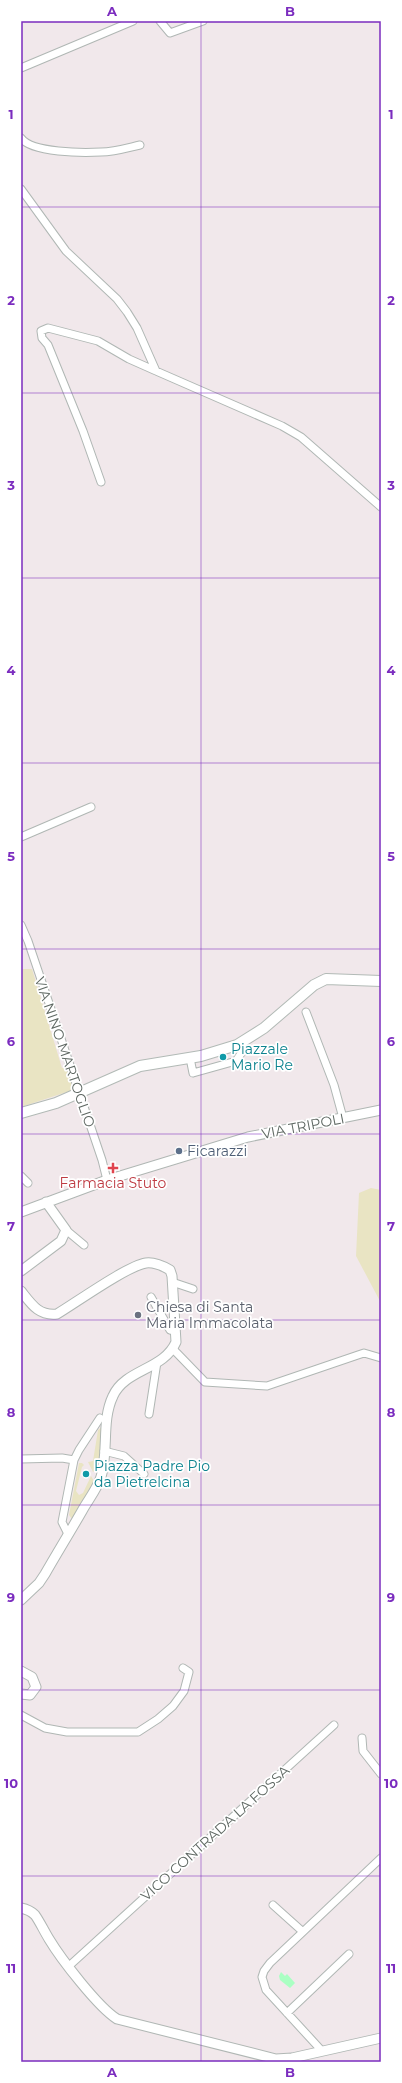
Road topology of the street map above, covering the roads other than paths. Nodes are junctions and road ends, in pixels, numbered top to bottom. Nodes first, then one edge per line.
1 (134, 21) edge
2 (160, 21) edge
3 (203, 21) edge
4 (21, 68) edge
5 (21, 138) edge
6 (140, 145) dead end
7 (21, 188) edge
8 (156, 371) junction
9 (102, 482) dead end
10 (381, 507) edge
11 (91, 807) dead end
12 (21, 838) edge
13 (21, 926) edge
14 (381, 981) edge
15 (306, 1012) dead end
16 (242, 1042) junction
17 (190, 1058) junction
18 (79, 1094) junction
19 (381, 1110) edge
20 (21, 1113) edge
21 (343, 1118) junction
22 (21, 1176) edge
23 (107, 1180) junction
24 (28, 1183) dead end
25 (46, 1202) junction
26 (21, 1212) edge
27 (66, 1230) junction
28 (84, 1245) dead end
29 (21, 1270) edge
30 (172, 1282) junction
31 (192, 1289) dead end
32 (21, 1291) edge
33 (151, 1297) dead end
34 (175, 1331) junction
35 (173, 1349) junction
36 (381, 1358) edge
37 (157, 1362) junction
38 (149, 1414) dead end
39 (100, 1418) dead end
40 (104, 1451) junction
41 (21, 1459) edge
42 (74, 1460) junction
43 (144, 1474) dead end
44 (68, 1534) junction
45 (21, 1600) edge
46 (183, 1668) dead end
47 (21, 1671) edge
48 (21, 1694) edge
49 (21, 1715) edge
50 (334, 1725) dead end
51 (362, 1738) dead end
52 (381, 1774) edge
53 (381, 1858) edge
54 (273, 1905) dead end
55 (21, 1908) edge
56 (302, 1931) junction
57 (349, 1954) dead end
58 (69, 1966) junction
59 (287, 2013) junction
60 (381, 2038) edge
61 (322, 2051) junction

1 - 4 street
2 - 3 street
5 - 6 street
7 - 8 street
8 - 9 street
8 - 10 street
11 - 12 street
13 - 18 street, VIA NINO MARTOGLIO
14 - 16 main road
15 - 21 street
16 - 17 main road
16 - 17 street
17 - 18 main road
18 - 20 main road
18 - 23 street, VIA NINO MARTOGLIO
19 - 21 street, VIA TRIPOLI
21 - 23 street, VIA TRIPOLI
22 - 24 street
23 - 25 street, VIA TRIPOLI
25 - 26 street, VIA TRIPOLI
25 - 27 street
27 - 28 street
27 - 29 street
30 - 31 street
30 - 32 street
30 - 34 street
33 - 34 street
34 - 35 street
35 - 36 street
35 - 37 street
37 - 38 street
37 - 40 street
39 - 42 street
40 - 43 street
40 - 44 street
41 - 42 street
42 - 44 street
44 - 45 street
46 - 49 street
47 - 48 street
50 - 58 street, VICO CONTRADA LA FOSSA
51 - 52 street
53 - 56 street
54 - 56 street
55 - 58 street
56 - 59 street
57 - 59 street
58 - 61 street
59 - 61 street
60 - 61 street

